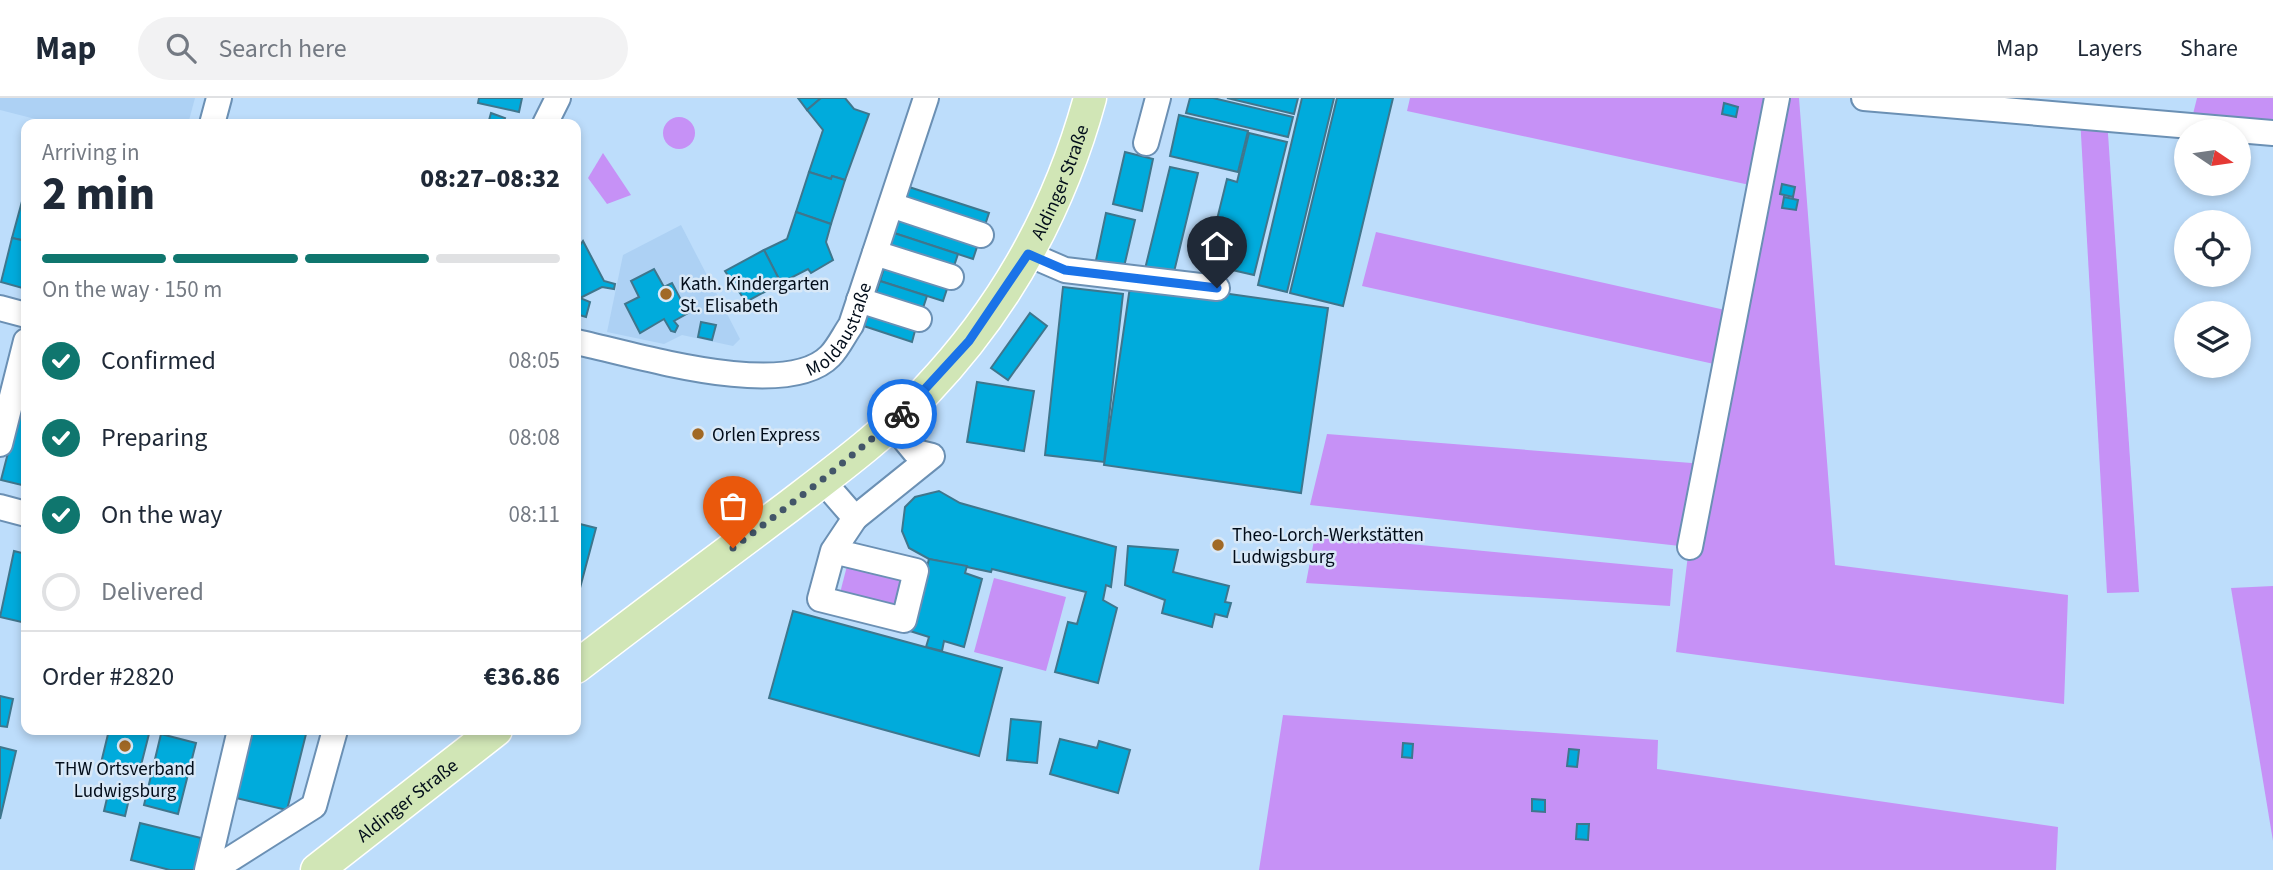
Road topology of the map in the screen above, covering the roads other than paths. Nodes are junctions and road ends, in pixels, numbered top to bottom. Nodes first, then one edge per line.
1 (219, 98) edge
2 (558, 98) edge
3 (926, 98) edge
4 (1090, 98) edge
5 (1158, 98) edge
6 (1777, 98) edge
7 (1864, 98) edge
8 (2012, 105) edge
9 (213, 119) edge
10 (548, 119) edge
11 (2273, 133) edge
12 (1146, 143) dead end
13 (891, 205) junction
14 (981, 235) dead end
15 (875, 253) junction
16 (1028, 254) junction
17 (951, 277) dead end
18 (1217, 288) dead end
19 (859, 300) junction
20 (0, 308) edge
21 (21, 314) edge
22 (919, 319) dead end
23 (581, 343) edge
24 (21, 361) edge
25 (892, 424) junction
26 (0, 444) edge
27 (822, 480) junction
28 (0, 507) edge
29 (21, 513) edge
30 (855, 517) junction
31 (1690, 547) dead end
32 (833, 551) dead end
33 (581, 662) edge
34 (239, 735) edge
35 (334, 735) edge
36 (490, 735) edge
37 (207, 870) edge
38 (213, 870) edge
39 (317, 870) edge

1 - 9 street
2 - 10 street
3 - 13 street, Moldaustraße
4 - 16 main road, Aldinger Straße
5 - 12 street
6 - 31 street
7 - 8 street
8 - 11 street
13 - 14 street
13 - 15 street, Moldaustraße
15 - 17 street
15 - 19 street, Moldaustraße
16 - 18 street
16 - 25 main road, Aldinger Straße
19 - 22 street
19 - 23 street, Moldaustraße
20 - 21 street
24 - 26 street
25 - 27 main road, Aldinger Straße
25 - 30 street
27 - 30 street
27 - 33 main road, Aldinger Straße
28 - 29 street
30 - 32 street
34 - 37 street
35 - 38 street
36 - 39 main road, Aldinger Straße

